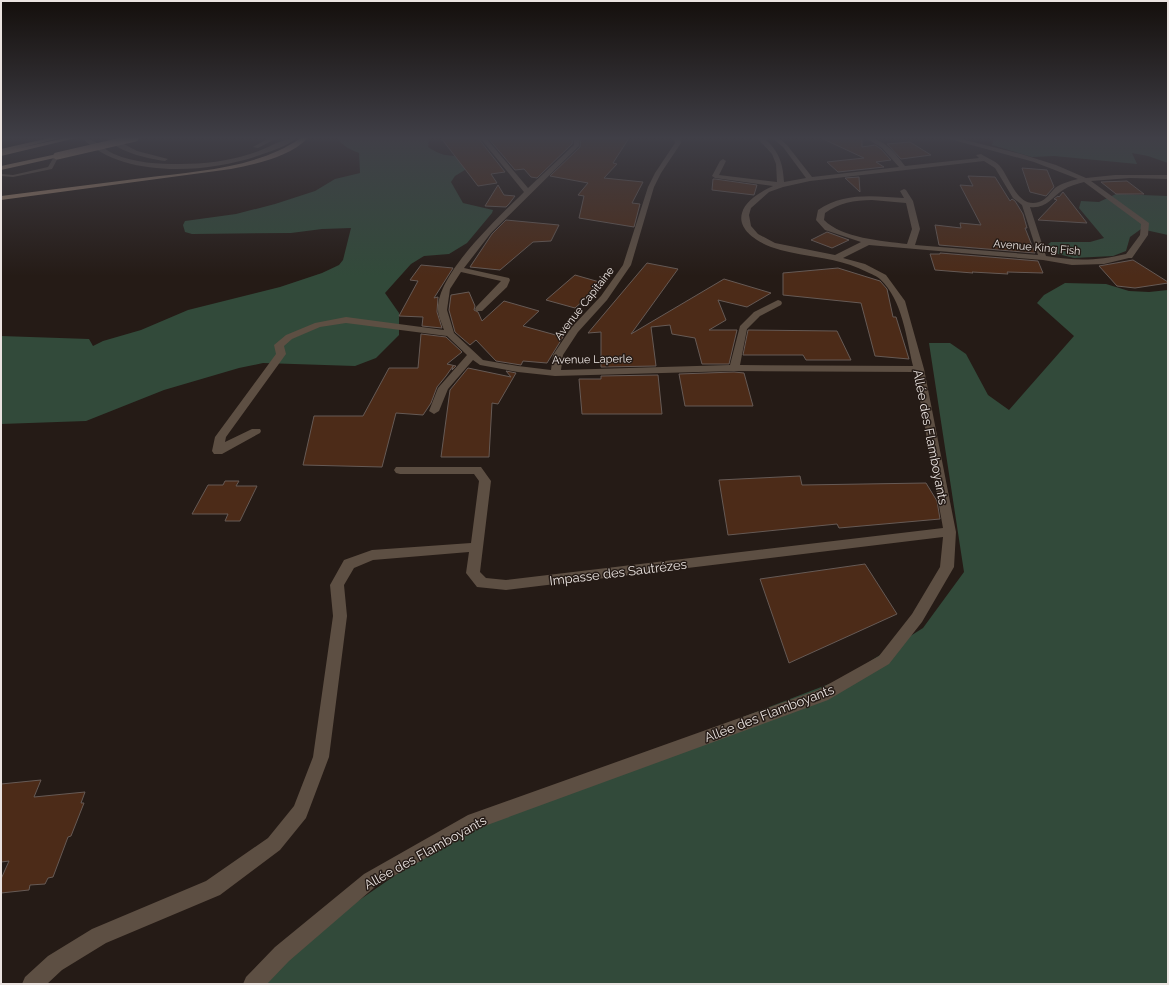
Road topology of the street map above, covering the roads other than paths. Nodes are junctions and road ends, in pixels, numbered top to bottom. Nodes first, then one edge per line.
1 (111, 184) edge
2 (521, 184) edge
3 (537, 184) edge
4 (653, 184) edge
5 (773, 184) edge
6 (786, 184) edge
7 (1007, 184) edge
8 (1071, 184) edge
9 (1091, 184) edge
10 (781, 185) junction
11 (904, 191) dead end
12 (528, 192) junction
13 (1, 198) edge
14 (909, 201) junction
15 (1025, 204) junction
16 (868, 242) junction
17 (910, 247) junction
18 (836, 258) junction
19 (1043, 258) junction
20 (459, 269) junction
21 (778, 303) dead end
22 (479, 309) dead end
23 (450, 334) junction
24 (472, 354) junction
25 (734, 368) junction
26 (919, 369) junction
27 (555, 373) junction
28 (434, 411) dead end
29 (256, 431) dead end
30 (400, 470) dead end
31 (950, 532) junction
32 (477, 547) junction
33 (32, 984) edge
34 (253, 984) edge

1 - 13 main road
2 - 12 street
3 - 12 street, Avenue Laperle
4 - 27 street, Avenue Capitaine
5 - 10 street
6 - 10 street
7 - 15 street
8 - 15 street
9 - 19 street, Avenue King Fish
10 - 18 street, Allée des Flamboyants
11 - 14 street
12 - 20 street, Avenue Laperle
14 - 16 street, Avenue King Fish
14 - 17 street
15 - 19 street
16 - 17 street, Avenue King Fish
16 - 18 street
17 - 19 street, Avenue King Fish
18 - 26 street, Allée des Flamboyants
20 - 22 street
20 - 23 street, Avenue Laperle
21 - 25 street
23 - 24 street, Avenue Laperle
23 - 29 street
24 - 27 street, Avenue Laperle
24 - 28 street
25 - 26 street, Avenue Laperle
25 - 27 street, Avenue Laperle
26 - 31 street, Allée des Flamboyants
30 - 32 street, Impasse des Sautrézes
31 - 32 street, Impasse des Sautrézes
31 - 34 street, Allée des Flamboyants
32 - 33 street

